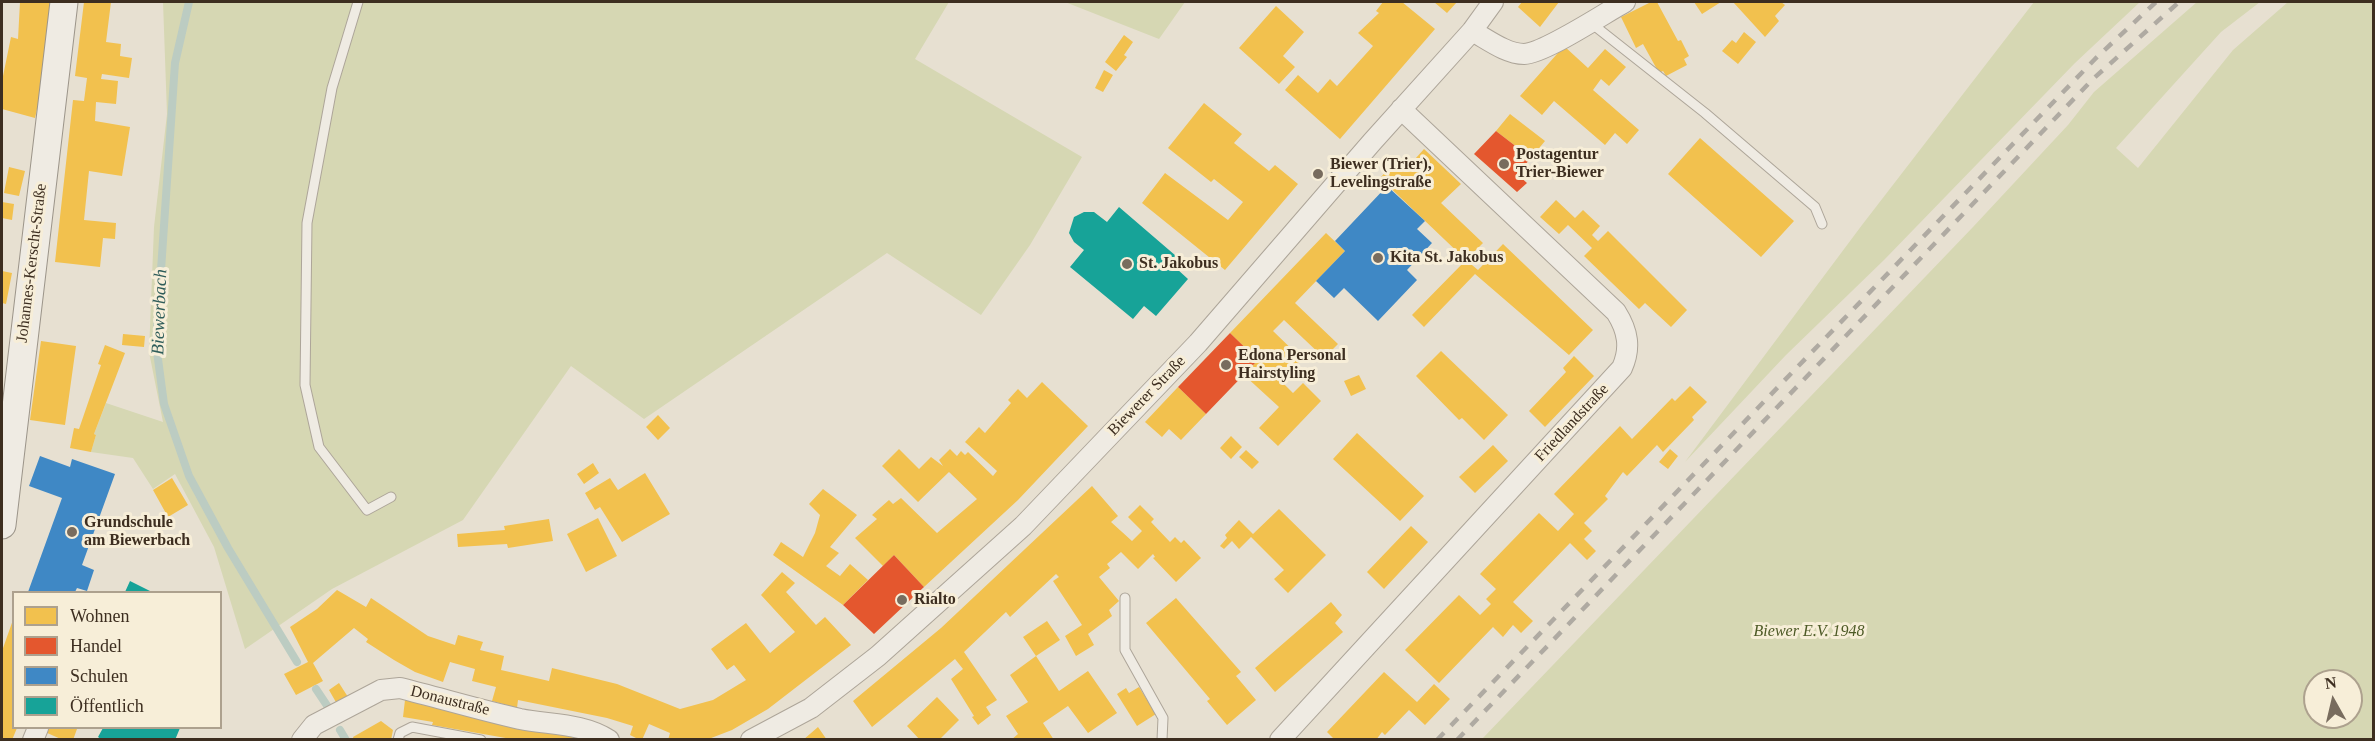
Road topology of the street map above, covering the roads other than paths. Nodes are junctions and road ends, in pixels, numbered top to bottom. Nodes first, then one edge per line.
1 (64, 2) edge
2 (358, 2) edge
3 (1493, 2) edge
4 (1624, 2) edge
5 (1589, 22) junction
6 (1473, 31) junction
7 (1401, 109) junction
8 (1822, 224) dead end
9 (391, 497) dead end
10 (2, 525) edge
11 (1125, 597) dead end
12 (308, 732) edge
13 (398, 740) edge
14 (481, 740) edge
15 (609, 740) edge
16 (752, 740) edge
17 (1162, 740) edge
18 (1280, 740) edge

1 - 10 street, Johannes-Kerscht-Straße
2 - 9 lane
3 - 6 street, Biewerer Straße
4 - 5 street
5 - 6 street
5 - 8 lane
6 - 7 street, Biewerer Straße
7 - 16 street, Biewerer Straße
7 - 18 street, Friedlandstraße
11 - 17 lane
12 - 15 street, Donaustraße
13 - 14 lane

